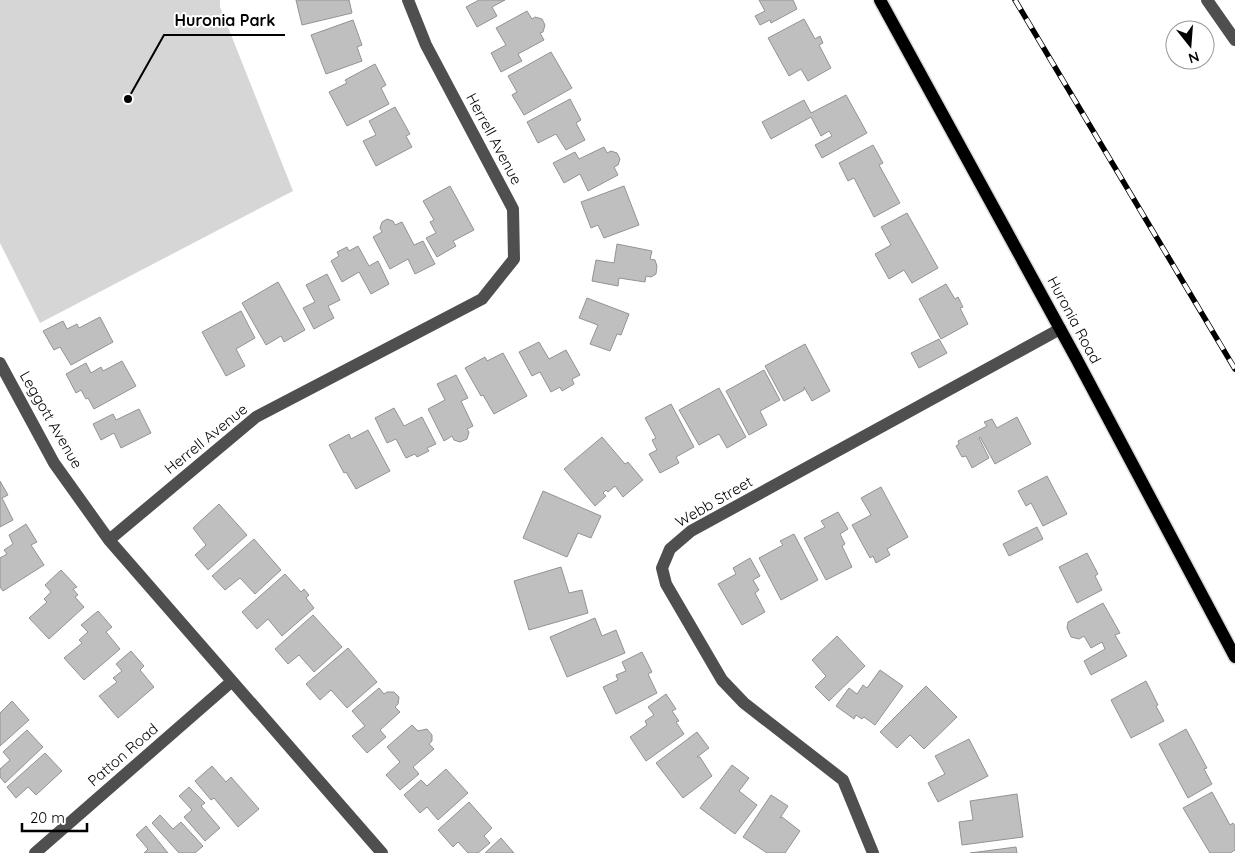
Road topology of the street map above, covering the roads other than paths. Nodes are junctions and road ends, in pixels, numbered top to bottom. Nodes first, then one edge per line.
1 (408, 0) edge
2 (880, 0) edge
3 (1207, 0) edge
4 (1235, 40) edge
5 (1060, 329) junction
6 (0, 363) edge
7 (110, 540) junction
8 (1235, 657) edge
9 (232, 682) junction
10 (35, 853) edge
11 (382, 853) edge
12 (873, 853) edge

1 - 7 street, Herrell Avenue
2 - 5 main road, Huronia Road
3 - 4 street
5 - 8 main road, Huronia Road
5 - 12 street, Webb Street
6 - 7 street, Leggott Avenue
7 - 9 street
9 - 10 street, Patton Road
9 - 11 street

